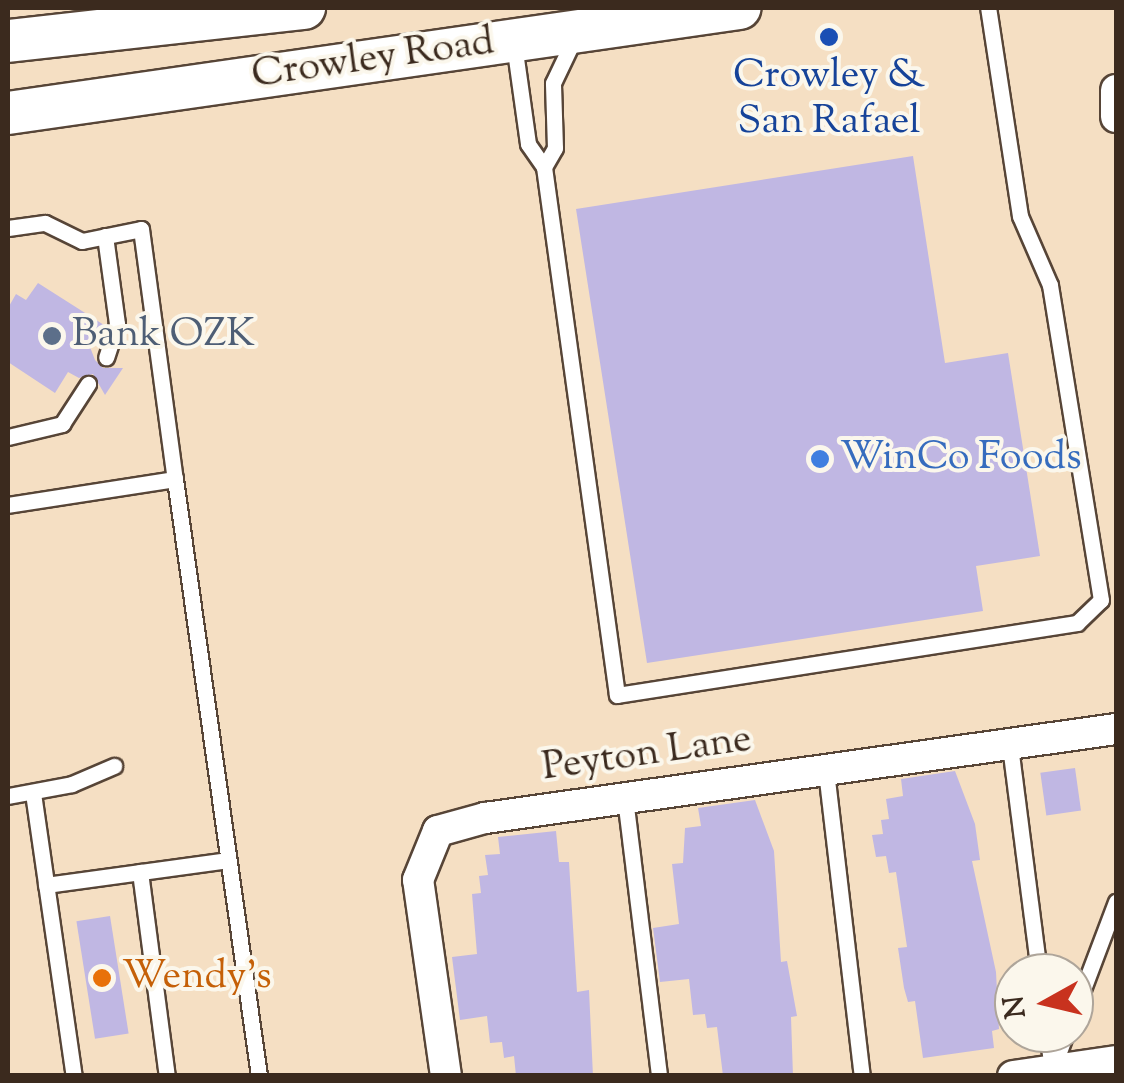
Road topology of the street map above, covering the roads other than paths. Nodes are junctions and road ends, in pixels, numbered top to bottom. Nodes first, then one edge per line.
1 (304, 8) edge
2 (739, 8) edge
3 (988, 8) edge
4 (579, 19) edge
5 (513, 40) junction
6 (8, 41) edge
7 (1116, 90) edge
8 (8, 113) edge
9 (1116, 117) edge
10 (544, 166) junction
11 (8, 228) edge
12 (105, 236) junction
13 (106, 357) dead end
14 (88, 384) dead end
15 (8, 436) edge
16 (175, 480) junction
17 (8, 505) edge
18 (1116, 729) edge
19 (1010, 746) junction
20 (114, 766) dead end
21 (826, 770) junction
22 (33, 792) junction
23 (8, 796) edge
24 (626, 798) junction
25 (228, 860) junction
26 (140, 872) junction
27 (46, 885) junction
28 (1116, 902) edge
29 (1037, 953) edge
30 (1094, 960) edge
31 (1116, 1061) edge
32 (1052, 1073) edge
33 (74, 1076) edge
34 (168, 1076) edge
35 (258, 1076) edge
36 (446, 1076) edge
37 (659, 1076) edge
38 (862, 1076) edge
39 (1014, 1076) edge

1 - 6 main road, Crowley Road
2 - 4 main road, Crowley Road
3 - 10 lane
4 - 5 main road, Crowley Road
4 - 10 lane
5 - 8 main road, Crowley Road
5 - 10 lane
7 - 9 street
11 - 12 lane
12 - 13 lane
12 - 16 lane
14 - 15 lane
16 - 17 lane
16 - 25 lane
18 - 19 street, Peyton Lane
19 - 21 street, Peyton Lane
19 - 29 lane
20 - 22 lane
21 - 24 street, Peyton Lane
21 - 38 lane
22 - 23 lane
22 - 27 lane
24 - 36 street, Peyton Lane
24 - 37 lane
25 - 26 lane
25 - 35 lane
26 - 27 lane
26 - 34 lane
27 - 33 lane
28 - 30 lane
31 - 32 street
32 - 39 street

